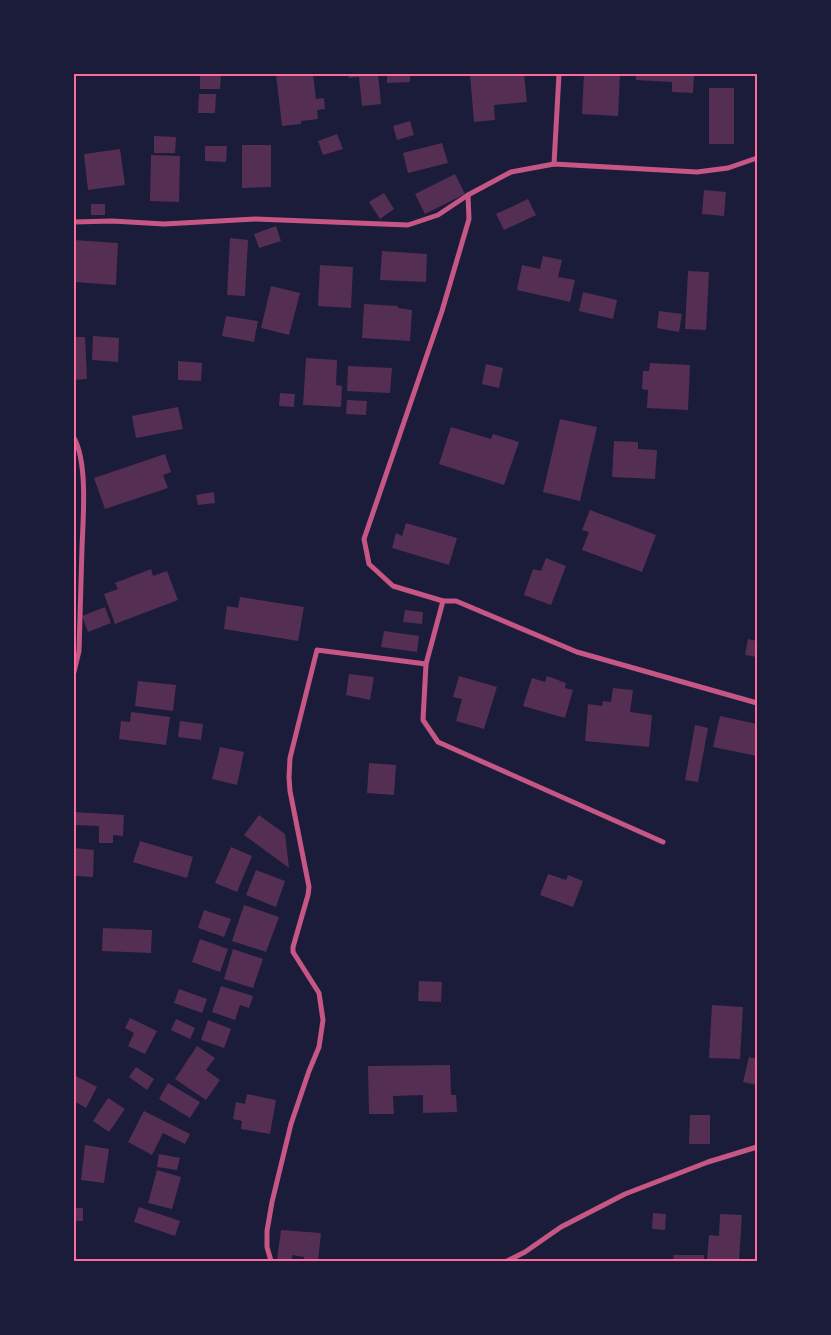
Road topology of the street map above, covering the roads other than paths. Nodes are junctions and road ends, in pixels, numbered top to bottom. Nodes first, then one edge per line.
1 (558, 74) edge
2 (757, 158) edge
3 (554, 164) junction
4 (468, 195) junction
5 (74, 222) edge
6 (74, 438) edge
7 (443, 602) junction
8 (76, 651) edge
9 (426, 664) junction
10 (74, 672) edge
11 (757, 702) edge
12 (664, 842) dead end
13 (757, 1147) edge
14 (271, 1261) edge
15 (507, 1261) edge

1 - 3 street
2 - 3 street
3 - 4 street
4 - 5 street
4 - 7 street
6 - 8 street
7 - 9 street
7 - 11 street
8 - 10 street
9 - 12 street
9 - 14 street
13 - 15 street

